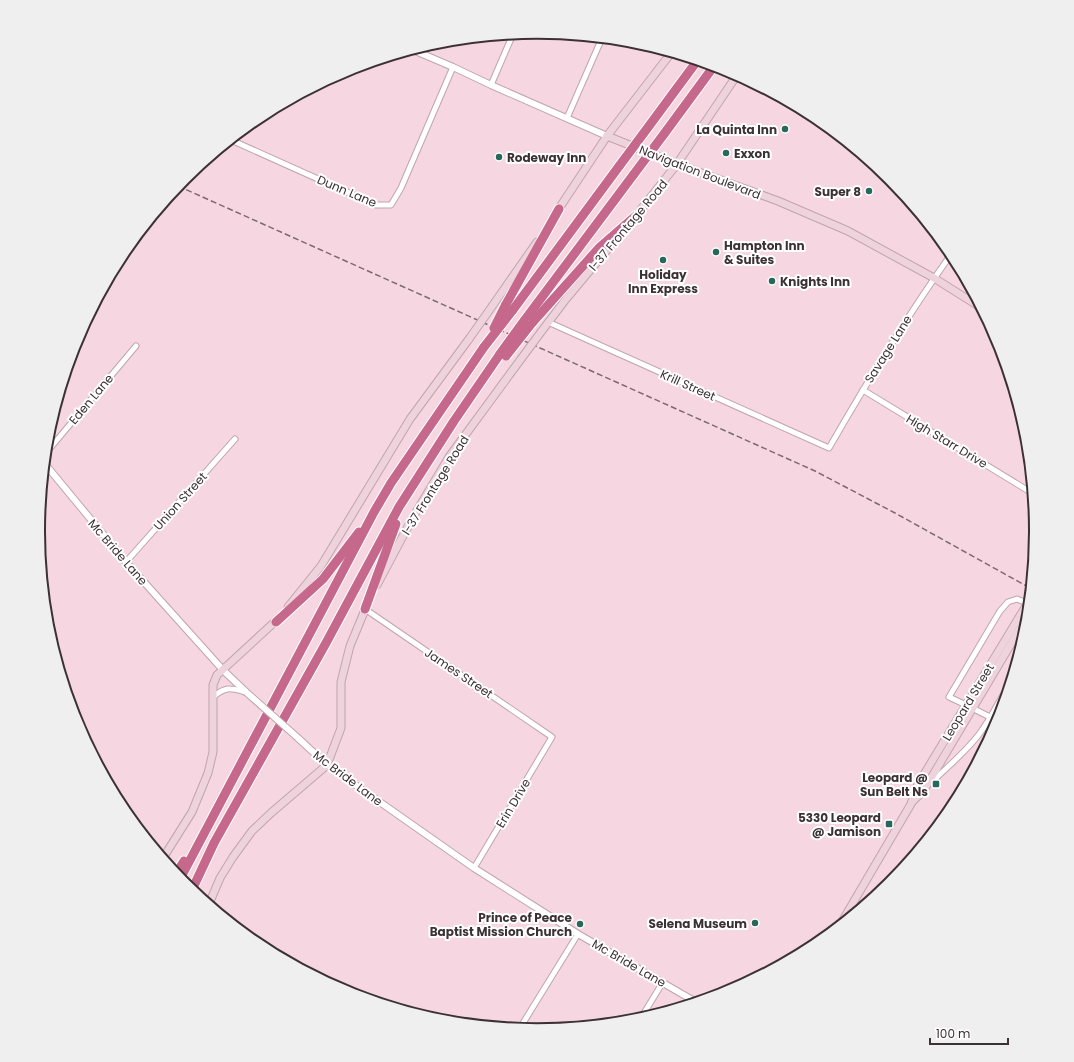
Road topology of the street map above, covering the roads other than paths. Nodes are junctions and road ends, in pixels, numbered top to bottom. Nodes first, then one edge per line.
1 (510, 40) edge
2 (600, 43) edge
3 (421, 53) edge
4 (668, 57) edge
5 (694, 65) edge
6 (453, 67) junction
7 (711, 71) edge
8 (734, 80) edge
9 (491, 85) junction
10 (567, 118) junction
11 (607, 136) junction
12 (236, 142) edge
13 (677, 164) junction
14 (559, 208) junction
15 (638, 214) junction
16 (947, 260) edge
17 (934, 278) junction
18 (972, 302) edge
19 (509, 309) junction
20 (528, 322) junction
21 (548, 322) junction
22 (136, 346) dead end
23 (862, 390) junction
24 (235, 439) dead end
25 (52, 445) edge
26 (829, 448) joint
27 (436, 449) junction
28 (49, 469) edge
29 (1027, 490) edge
30 (374, 512) junction
31 (126, 562) junction
32 (1024, 601) edge
33 (365, 609) junction
34 (276, 622) junction
35 (1020, 624) edge
36 (223, 670) junction
37 (246, 692) junction
38 (213, 697) junction
39 (969, 706) junction
40 (994, 713) edge
41 (990, 717) junction
42 (552, 737) joint
43 (326, 765) junction
44 (924, 790) junction
45 (911, 804) junction
46 (203, 836) junction
47 (214, 843) junction
48 (166, 854) edge
49 (474, 868) junction
50 (180, 869) edge
51 (183, 873) edge
52 (195, 884) edge
53 (199, 888) edge
54 (211, 899) edge
55 (847, 912) edge
56 (578, 934) junction
57 (663, 982) junction
58 (690, 998) edge
59 (645, 1011) edge
60 (523, 1023) edge

1 - 9 street
2 - 10 street
3 - 6 street, Navigation Boulevard
4 - 11 main road
5 - 19 highway, bridge
6 - 9 street, Navigation Boulevard
6 - 12 street, Dunn Lane
7 - 20 highway, bridge
8 - 13 main road, I-37 Frontage Road
9 - 10 street, Navigation Boulevard
10 - 11 street, Navigation Boulevard
11 - 13 main road, Navigation Boulevard
11 - 14 main road
13 - 15 main road, I-37 Frontage Road
13 - 17 main road, Navigation Boulevard
14 - 19 highway
14 - 34 main road, bridge
15 - 20 highway
15 - 21 main road, I-37 Frontage Road
16 - 17 street, Savage Lane
17 - 18 main road, Navigation Boulevard
17 - 23 street, Savage Lane
19 - 30 highway, bridge
20 - 27 highway, bridge
21 - 26 street, Krill Street
21 - 33 main road, I-37 Frontage Road, bridge
22 - 25 street, Eden Lane
23 - 26 street, Savage Lane
23 - 29 street, High Starr Drive
24 - 31 street, Union Street
27 - 33 highway
27 - 47 highway
28 - 31 street, Mc Bride Lane
30 - 34 highway
30 - 46 highway
31 - 36 street, Mc Bride Lane
32 - 39 street
33 - 42 street, James Street
33 - 43 main road, I-37 Frontage Road
34 - 36 main road
35 - 39 main road, Leopard Street
36 - 37 street, Mc Bride Lane
36 - 38 main road
37 - 38 street
37 - 43 street, Mc Bride Lane, bridge
38 - 48 main road
39 - 41 street
39 - 44 main road, Leopard Street
39 - 45 main road, Leopard Street
40 - 41 street
41 - 44 street
42 - 49 street, Erin Drive
43 - 49 street, Mc Bride Lane
43 - 54 main road, I-37 Frontage Road
44 - 45 main road, Leopard Street
45 - 55 main road, Leopard Street
46 - 50 highway
46 - 51 highway
47 - 52 highway
47 - 53 highway
49 - 56 street, Mc Bride Lane
56 - 57 street, Mc Bride Lane
56 - 60 street
57 - 58 street, Mc Bride Lane
57 - 59 street

